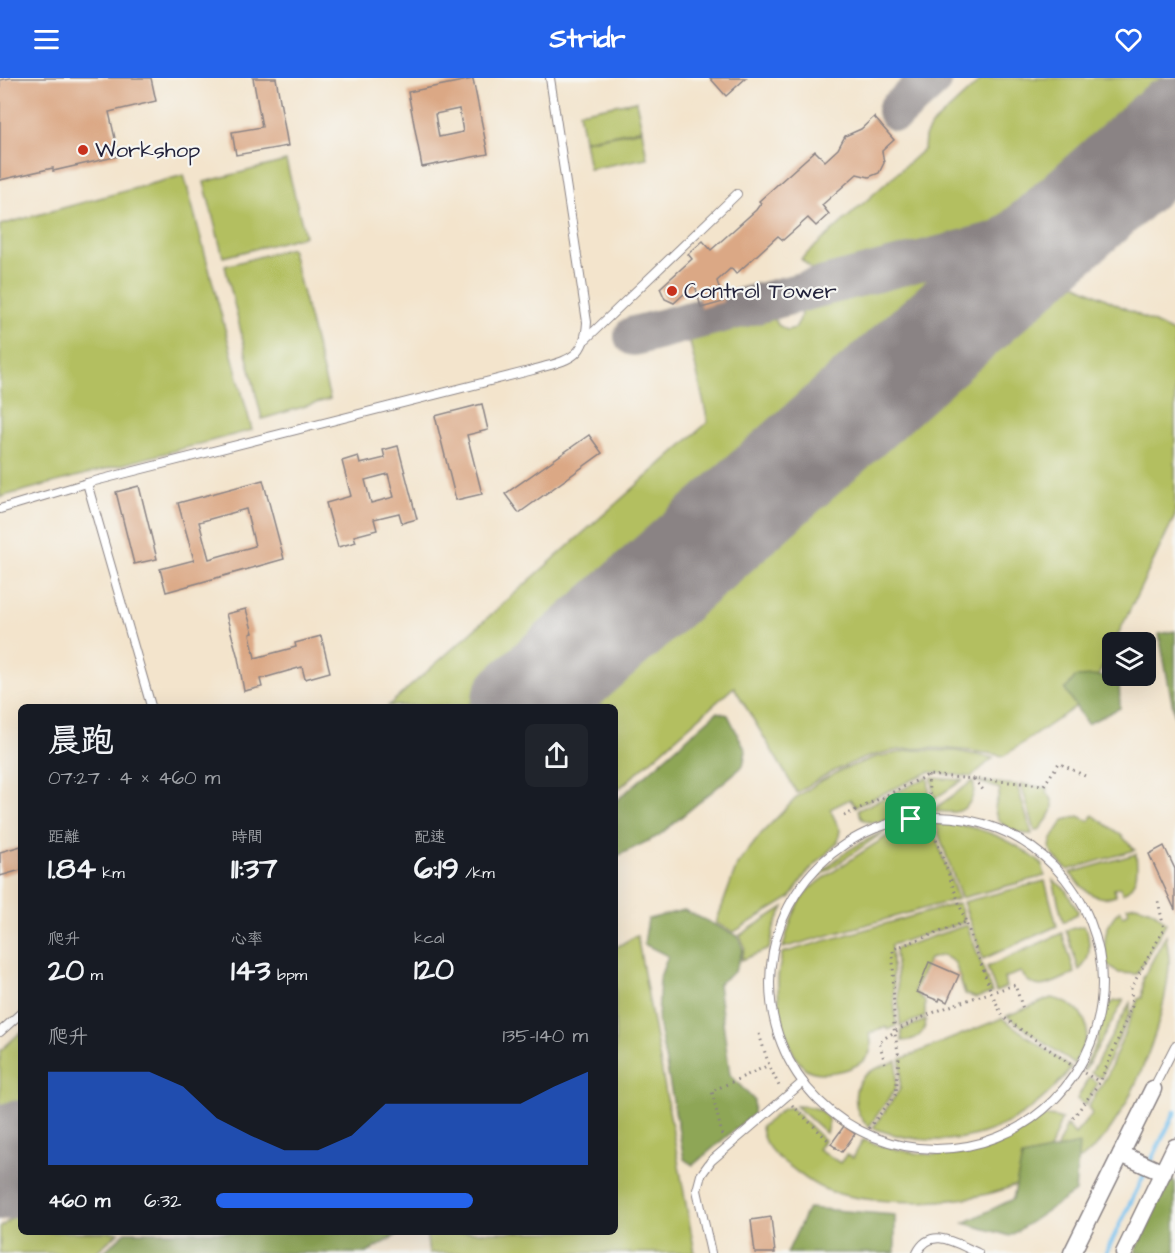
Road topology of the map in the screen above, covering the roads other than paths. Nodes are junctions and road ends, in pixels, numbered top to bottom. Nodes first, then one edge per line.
1 (550, 78) edge
2 (737, 194) dead end
3 (586, 339) junction
4 (87, 483) junction
5 (0, 509) edge
6 (150, 704) edge
7 (18, 1016) edge
8 (0, 1032) edge
9 (1175, 1046) edge
10 (803, 1082) junction
11 (1153, 1089) joint
12 (1175, 1147) edge
13 (1121, 1154) junction
14 (1163, 1173) junction
15 (711, 1253) edge
16 (916, 1253) edge
17 (978, 1253) edge
18 (1072, 1253) edge
19 (1124, 1253) edge

1 - 3 lane
2 - 3 lane
3 - 4 lane
4 - 5 lane
4 - 6 lane
7 - 8 lane
9 - 11 lane
10 - 10 lane
10 - 15 lane
11 - 13 street
12 - 14 street
13 - 14 street
13 - 18 street
14 - 19 street
16 - 17 lane

